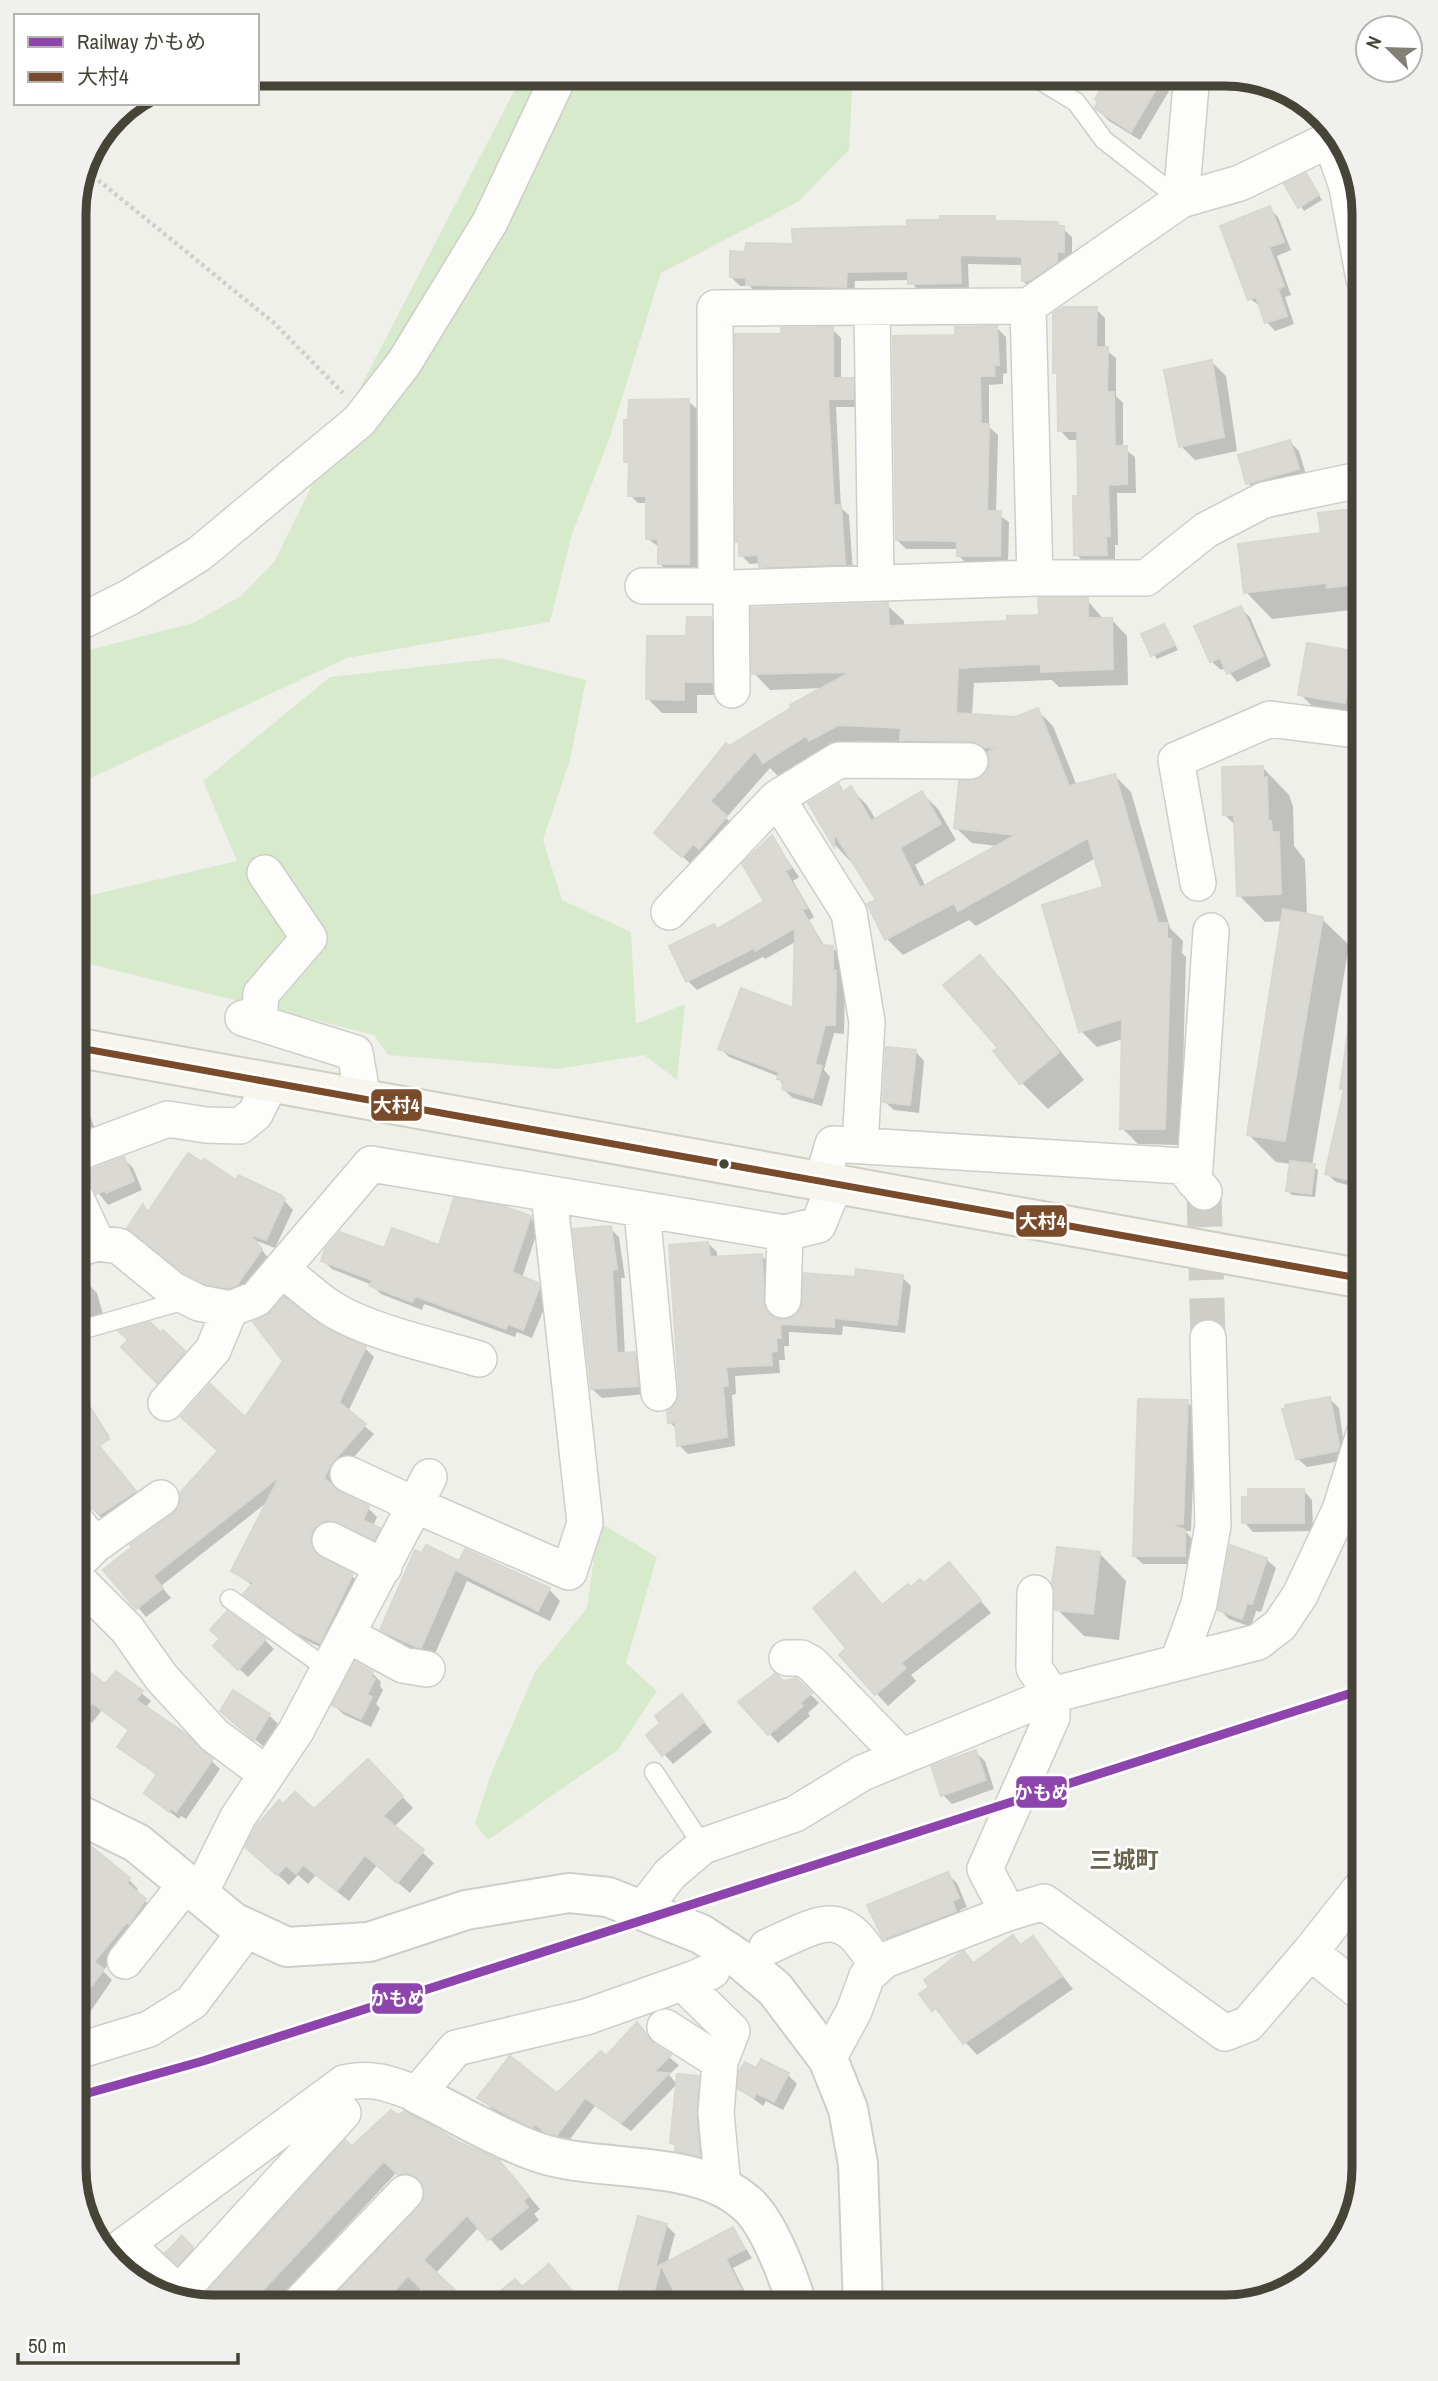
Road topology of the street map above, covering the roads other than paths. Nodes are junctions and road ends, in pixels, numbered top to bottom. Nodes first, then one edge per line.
1 (553, 86) edge
2 (1050, 86) edge
3 (1191, 86) edge
4 (1330, 140) edge
5 (1339, 155) edge
6 (1181, 200) junction
7 (1352, 214) edge
8 (1028, 306) junction
9 (872, 307) junction
10 (1352, 482) edge
11 (1035, 578) junction
12 (876, 582) junction
13 (643, 586) dead end
14 (724, 587) junction
15 (86, 619) edge
16 (733, 690) dead end
17 (1352, 729) edge
18 (970, 761) dead end
19 (777, 798) junction
20 (265, 873) dead end
21 (1198, 883) dead end
22 (668, 912) dead end
23 (1210, 930) dead end
24 (86, 1049) edge
25 (271, 1082) junction
26 (363, 1099) junction
27 (860, 1145) junction
28 (86, 1149) edge
29 (829, 1182) junction
30 (550, 1194) junction
31 (642, 1211) junction
32 (785, 1233) junction
33 (86, 1247) edge
34 (281, 1271) junction
35 (1352, 1277) edge
36 (189, 1298) junction
37 (783, 1300) dead end
38 (230, 1310) junction
39 (86, 1328) edge
40 (1208, 1338) tunnel mouth
41 (479, 1359) dead end
42 (659, 1393) dead end
43 (166, 1403) dead end
44 (1352, 1472) edge
45 (348, 1474) dead end
46 (422, 1491) junction
47 (161, 1498) dead end
48 (330, 1540) dead end
49 (86, 1541) edge
50 (384, 1567) junction
51 (86, 1588) edge
52 (1035, 1593) dead end
53 (230, 1599) dead end
54 (348, 1635) junction
55 (787, 1658) dead end
56 (1178, 1662) junction
57 (427, 1669) dead end
58 (329, 1670) junction
59 (1052, 1695) junction
60 (901, 1756) junction
61 (654, 1772) dead end
62 (265, 1773) junction
63 (86, 1818) edge
64 (703, 1846) junction
65 (193, 1889) junction
66 (1352, 1899) edge
67 (643, 1909) junction
68 (1008, 1913) junction
69 (247, 1929) junction
70 (767, 1947) dead end
71 (1310, 1952) junction
72 (125, 1961) dead end
73 (877, 1967) junction
74 (1352, 1985) edge
75 (665, 2027) dead end
76 (86, 2048) edge
77 (828, 2059) junction
78 (720, 2062) junction
79 (417, 2094) junction
80 (343, 2113) junction
81 (723, 2188) junction
82 (405, 2193) dead end
83 (118, 2250) edge
84 (169, 2288) edge
85 (187, 2293) edge
86 (307, 2295) edge
87 (792, 2295) edge
88 (863, 2295) edge

1 - 15 street
2 - 6 lane
3 - 6 street
4 - 6 street
5 - 7 street
6 - 8 street
8 - 9 street
8 - 11 street
9 - 12 street
9 - 14 street
10 - 11 street
11 - 12 street
12 - 14 street
13 - 14 street
14 - 16 street
17 - 21 street
18 - 19 street
19 - 22 street
19 - 27 street
20 - 26 street
23 - 27 street
24 - 25 main road
25 - 26 main road
25 - 28 street
26 - 29 main road
27 - 29 street
29 - 32 street
29 - 35 main road
30 - 31 street
30 - 34 street
30 - 46 street
31 - 32 street
31 - 42 street
32 - 37 street
33 - 36 street
34 - 38 street
34 - 41 street
36 - 38 street
36 - 39 lane
38 - 43 street
40 - 56 street
44 - 56 street
45 - 46 street
46 - 50 street
47 - 49 street
48 - 50 street
50 - 54 street
51 - 62 street
52 - 59 street
53 - 58 lane
54 - 57 street
54 - 58 street
55 - 60 street
56 - 59 street
58 - 62 street
59 - 60 street
59 - 68 street
60 - 64 street
61 - 64 lane
62 - 65 street
63 - 65 street
64 - 67 street
65 - 69 street
65 - 72 street
66 - 71 street
67 - 69 street
67 - 77 street
68 - 71 street
68 - 73 street
69 - 76 street
70 - 73 street
71 - 74 street
73 - 77 street
75 - 78 street
77 - 88 street
78 - 79 street
78 - 81 street
79 - 80 street
79 - 81 street
80 - 83 street
80 - 85 street
81 - 87 street
82 - 86 street
83 - 84 street

